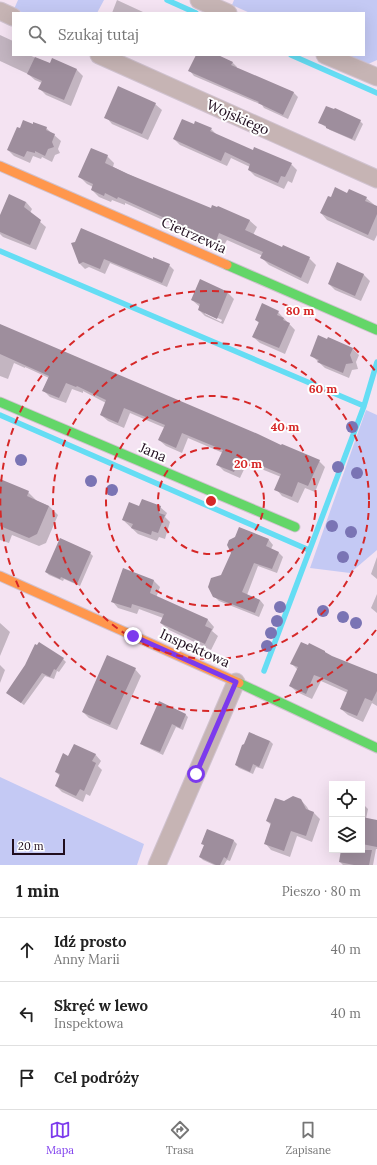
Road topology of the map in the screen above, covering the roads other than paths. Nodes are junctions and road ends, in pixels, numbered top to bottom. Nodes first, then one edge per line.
1 (199, 0) edge
2 (0, 11) edge
3 (226, 12) edge
4 (12, 17) edge
5 (101, 56) edge
6 (326, 56) edge
7 (377, 77) edge
8 (0, 166) edge
9 (377, 179) edge
10 (377, 330) edge
11 (0, 402) edge
12 (295, 527) dead end
13 (0, 576) edge
14 (236, 682) junction
15 (377, 748) edge
16 (157, 865) edge

1 - 3 street
2 - 4 street
5 - 9 street, Wojskiego
6 - 7 street
8 - 10 street, Cietrzewia
11 - 12 street, Jana
13 - 14 street, Inspektowa
14 - 15 street, Inspektowa
14 - 16 street

